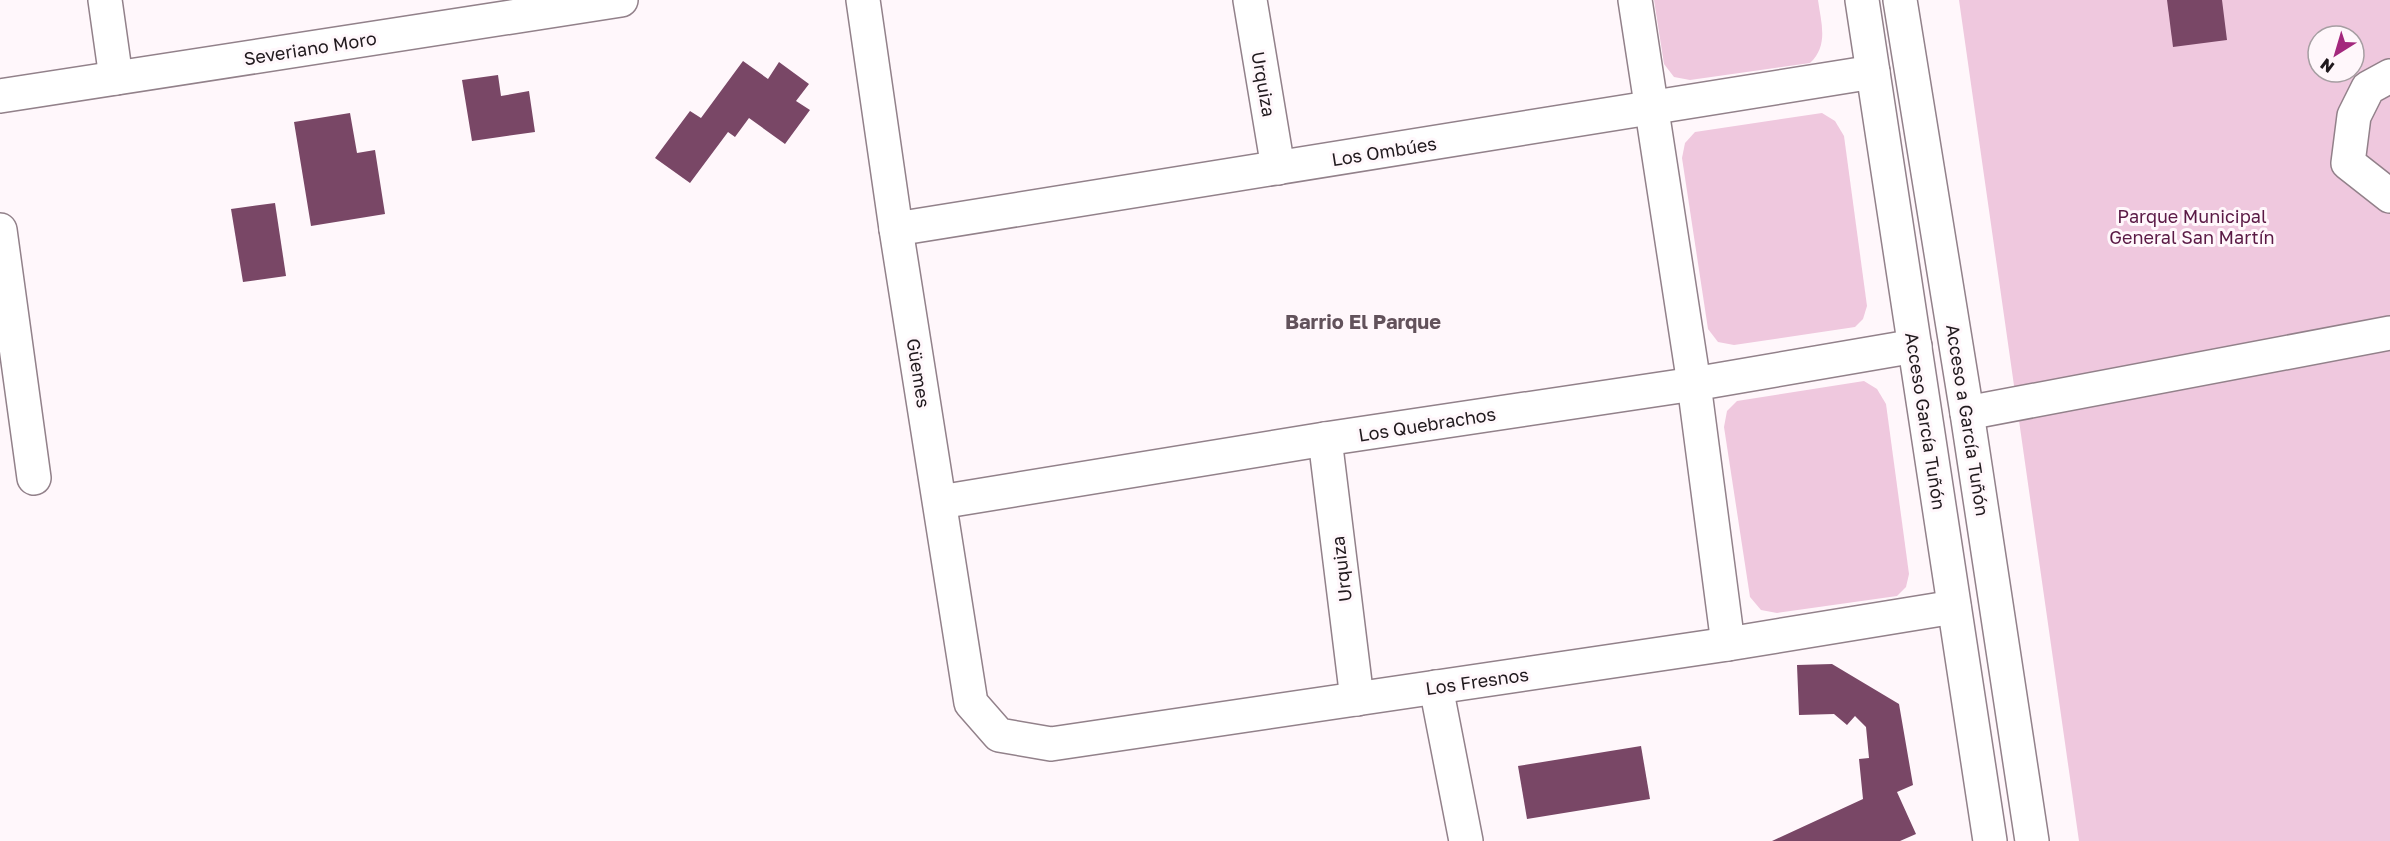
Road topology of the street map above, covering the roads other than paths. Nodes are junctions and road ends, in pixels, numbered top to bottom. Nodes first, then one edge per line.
1 (105, 0) edge
2 (621, 0) edge
3 (863, 0) edge
4 (1250, 0) edge
5 (1635, 0) edge
6 (1862, 0) edge
7 (1900, 0) edge
8 (1873, 72) junction
9 (2390, 76) edge
10 (116, 78) junction
11 (0, 96) edge
12 (1651, 108) junction
13 (1278, 168) junction
14 (2390, 195) edge
15 (896, 229) junction
16 (0, 230) edge
17 (2390, 333) edge
18 (1915, 346) junction
19 (1694, 384) junction
20 (1967, 413) junction
21 (1325, 439) junction
22 (34, 478) dead end
23 (940, 502) junction
24 (1995, 599) junction
25 (1954, 607) junction
26 (1728, 644) junction
27 (1436, 687) junction
28 (1357, 699) junction
29 (999, 735) joint
30 (1466, 841) edge
31 (1990, 841) edge
32 (2032, 841) edge

1 - 10 street
2 - 10 street, Severiano Moro
3 - 15 street, Güemes
4 - 13 street, Urquiza
5 - 12 street
6 - 8 street, Acceso García Tuñón
7 - 20 street, Acceso a García Tuñón
8 - 12 street, Los Ombúes
8 - 18 street, Acceso García Tuñón
9 - 14 street
10 - 11 street, Severiano Moro
12 - 13 street, Los Ombúes
12 - 19 street
13 - 15 street, Los Ombúes
15 - 23 street, Güemes
16 - 22 street
17 - 20 street
18 - 19 street, Los Quebrachos
18 - 25 street, Acceso García Tuñón
19 - 21 street, Los Quebrachos
19 - 26 street
20 - 24 street, Acceso a García Tuñón
21 - 23 street, Los Quebrachos
21 - 28 street, Urquiza
23 - 29 street, Güemes
24 - 25 street, Los Fresnos
24 - 32 street, Acceso a García Tuñón
25 - 26 street, Los Fresnos
25 - 31 street, Acceso García Tuñón
26 - 27 street, Los Fresnos
27 - 28 street, Los Fresnos
27 - 30 street
28 - 29 street, Los Fresnos

